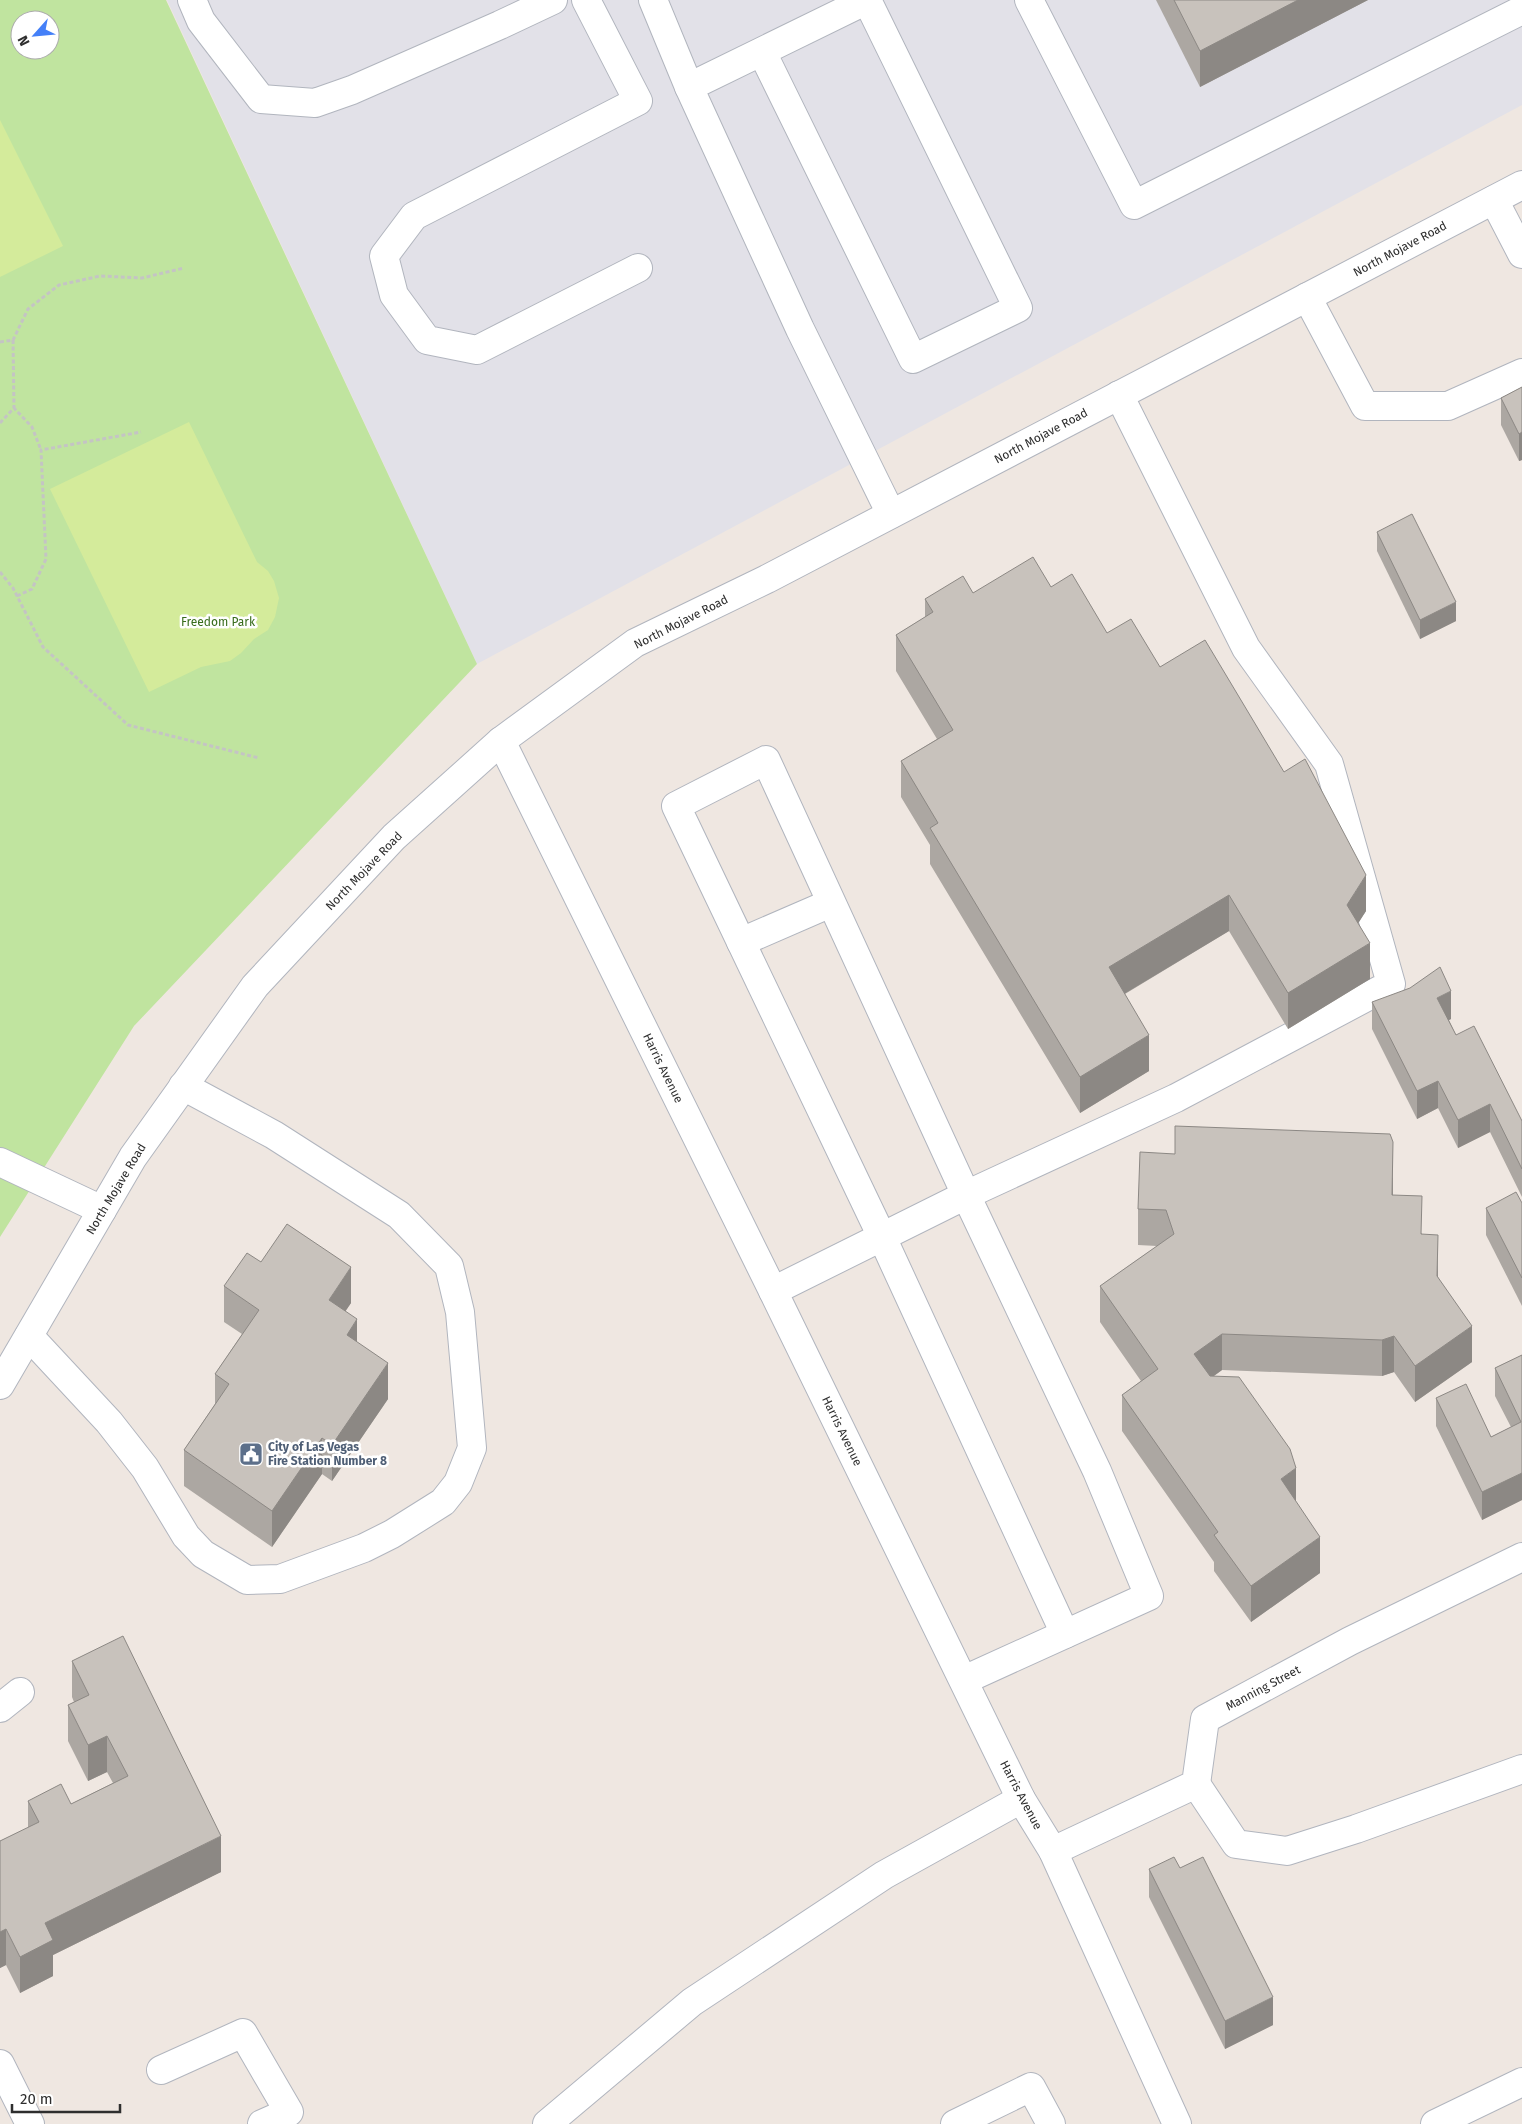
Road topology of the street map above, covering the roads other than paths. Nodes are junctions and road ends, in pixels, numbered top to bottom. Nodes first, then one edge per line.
1 (192, 0) edge
2 (553, 0) edge
3 (586, 0) edge
4 (653, 0) edge
5 (1029, 0) edge
6 (1522, 10) edge
7 (762, 52) junction
8 (689, 87) junction
9 (1522, 185) edge
10 (1494, 200) junction
11 (1522, 254) edge
12 (638, 268) dead end
13 (1307, 297) junction
14 (1522, 373) edge
15 (1119, 395) junction
16 (891, 514) junction
17 (501, 741) junction
18 (831, 903) junction
19 (741, 942) junction
20 (184, 1086) junction
21 (0, 1162) edge
22 (966, 1195) junction
23 (102, 1210) junction
24 (882, 1237) junction
25 (773, 1291) junction
26 (28, 1336) junction
27 (0, 1385) edge
28 (1522, 1557) edge
29 (1065, 1634) junction
30 (964, 1680) junction
31 (1522, 1769) edge
32 (1196, 1784) junction
33 (1021, 1799) junction
34 (1053, 1851) junction
35 (0, 2064) edge
36 (160, 2070) dead end
37 (1522, 2082) edge
38 (1472, 2116) edge
39 (30, 2124) edge
40 (262, 2124) edge
41 (546, 2124) edge
42 (955, 2124) edge
43 (1051, 2124) edge
44 (1177, 2124) edge
45 (1435, 2124) edge

1 - 2 street
3 - 12 street
4 - 8 street
5 - 6 street
7 - 7 street
7 - 8 street
8 - 16 street
9 - 10 street, North Mojave Road
10 - 11 street
10 - 13 street, North Mojave Road
13 - 14 street
13 - 15 street, North Mojave Road
15 - 16 street, North Mojave Road
15 - 22 street
16 - 17 street, North Mojave Road
17 - 20 street, North Mojave Road
17 - 25 street, Harris Avenue
18 - 19 street
18 - 19 street
18 - 22 street
19 - 24 street
20 - 23 street, North Mojave Road
20 - 26 street
21 - 23 street
22 - 24 street
22 - 29 street
23 - 26 street, North Mojave Road
24 - 25 street
24 - 29 street
25 - 30 street, Harris Avenue
26 - 27 street, North Mojave Road
28 - 32 street, Manning Street
29 - 30 street
30 - 33 street, Harris Avenue
31 - 32 street
32 - 34 street
33 - 34 street, Harris Avenue
33 - 41 street
34 - 44 street, Harris Avenue
35 - 39 street
36 - 40 street
37 - 38 street
38 - 45 street
42 - 43 street

